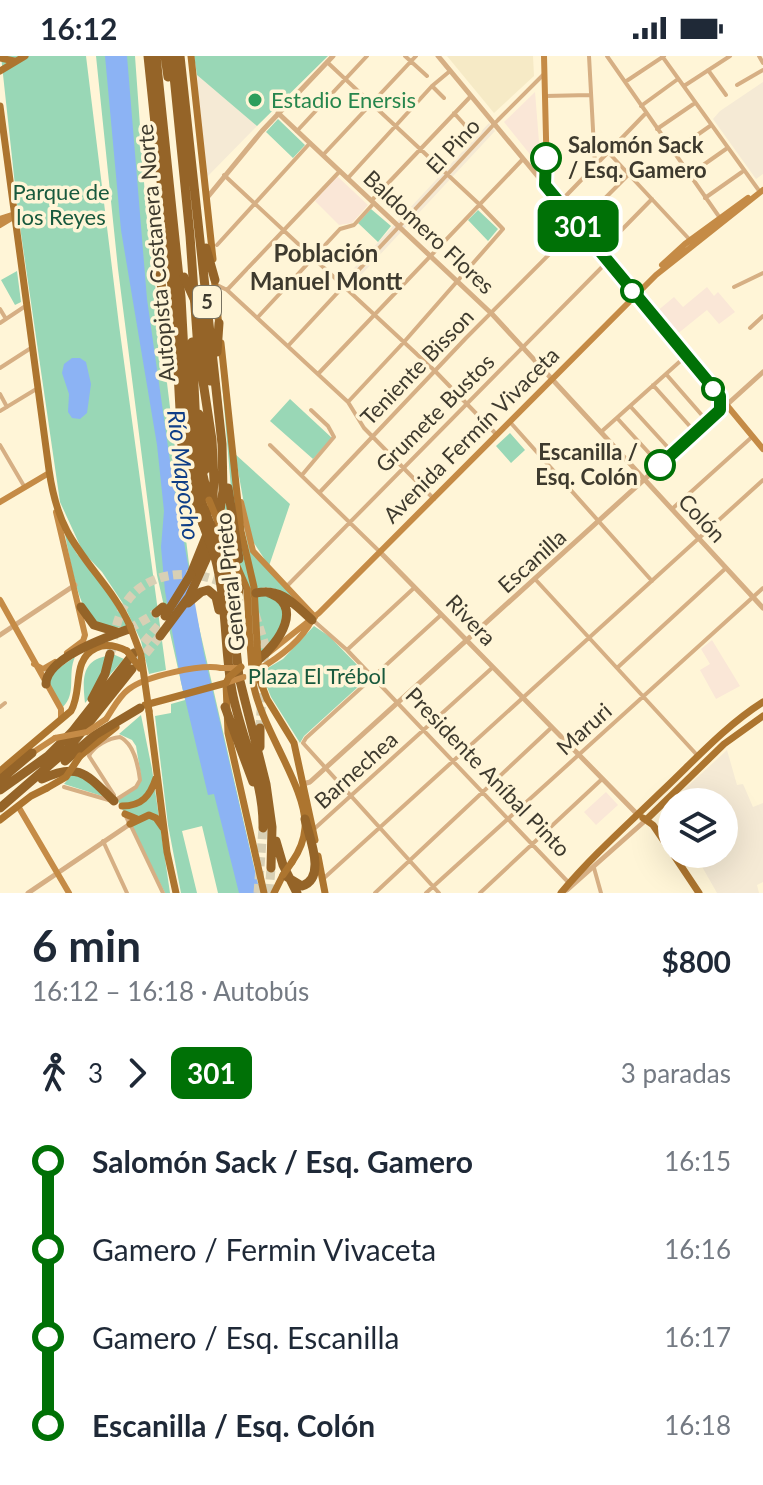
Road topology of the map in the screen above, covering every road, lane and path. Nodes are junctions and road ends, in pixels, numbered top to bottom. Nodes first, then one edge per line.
1 (25, 56) edge
2 (165, 56) edge
3 (172, 56) edge
4 (180, 56) edge
5 (191, 56) edge
6 (333, 56) edge
7 (367, 56) edge
8 (405, 56) edge
9 (416, 56) edge
10 (438, 56) edge
11 (544, 56) edge
12 (589, 56) edge
13 (607, 56) edge
14 (663, 56) edge
15 (730, 56) edge
16 (759, 56) edge
17 (0, 58) edge
18 (16, 60) junction
19 (152, 60) edge
20 (327, 62) junction
21 (410, 62) junction
22 (763, 63) edge
23 (708, 70) junction
24 (763, 70) edge
25 (0, 71) edge
26 (450, 71) junction
27 (544, 74) junction
28 (427, 76) dead end
29 (679, 79) junction
30 (347, 80) junction
31 (625, 82) junction
32 (737, 85) dead end
33 (432, 86) junction
34 (684, 86) junction
35 (590, 95) junction
36 (726, 95) dead end
37 (471, 96) junction
38 (545, 96) junction
39 (444, 98) dead end
40 (372, 103) junction
41 (695, 103) junction
42 (0, 106) edge
43 (641, 106) junction
44 (278, 113) junction
45 (454, 113) junction
46 (646, 113) junction
47 (494, 124) junction
48 (711, 125) junction
49 (396, 126) junction
50 (657, 129) junction
51 (297, 131) junction
52 (472, 133) dead end
53 (2, 137) edge
54 (181, 143) junction
55 (310, 143) junction
56 (727, 148) junction
57 (421, 149) junction
58 (608, 152) junction
59 (673, 152) junction
60 (323, 155) junction
61 (3, 159) edge
62 (523, 159) junction
63 (640, 163) dead end
64 (595, 166) junction
65 (340, 171) junction
66 (743, 171) junction
67 (448, 174) junction
68 (629, 174) junction
69 (689, 175) junction
70 (222, 178) junction
71 (348, 178) junction
72 (204, 179) junction
73 (545, 185) junction
74 (761, 191) edge
75 (705, 198) junction
76 (206, 199) junction
77 (652, 199) junction
78 (187, 202) junction
79 (373, 202) junction
80 (254, 203) junction
81 (559, 203) junction
82 (479, 204) junction
83 (197, 212) junction
84 (15, 215) junction
85 (720, 218) junction
86 (0, 219) edge
87 (0, 225) edge
88 (578, 226) junction
89 (400, 227) junction
90 (209, 229) junction
91 (284, 231) junction
92 (223, 238) junction
93 (690, 240) junction
94 (217, 245) dead end
95 (179, 252) junction
96 (600, 252) junction
97 (431, 255) junction
98 (313, 258) junction
99 (607, 262) junction
100 (763, 273) edge
101 (656, 275) junction
102 (458, 281) junction
103 (215, 282) junction
104 (167, 285) dead end
105 (344, 287) junction
106 (734, 287) dead end
107 (227, 290) junction
108 (635, 295) junction
109 (192, 298) junction
110 (27, 305) junction
111 (0, 309) edge
112 (492, 314) junction
113 (375, 315) junction
114 (763, 316) edge
115 (257, 317) junction
116 (6, 319) junction
117 (0, 323) edge
118 (219, 323) junction
119 (750, 328) dead end
120 (404, 342) junction
121 (288, 346) junction
122 (32, 347) junction
123 (522, 347) junction
124 (686, 356) junction
125 (0, 368) edge
126 (435, 371) junction
127 (763, 372) edge
128 (318, 374) junction
129 (666, 374) junction
130 (552, 379) junction
131 (175, 381) junction
132 (653, 385) junction
133 (38, 388) junction
134 (217, 392) junction
135 (0, 394) edge
136 (720, 396) junction
137 (348, 402) junction
138 (727, 404) junction
139 (467, 405) junction
140 (630, 406) junction
141 (7, 407) junction
142 (311, 410) dead end
143 (720, 410) junction
144 (0, 411) edge
145 (617, 418) junction
146 (707, 421) junction
147 (510, 422) junction
148 (220, 428) junction
149 (601, 432) junction
150 (695, 432) junction
151 (497, 435) junction
152 (753, 436) junction
153 (372, 437) junction
154 (222, 444) junction
155 (0, 445) edge
156 (270, 445) dead end
157 (763, 449) edge
158 (673, 453) junction
159 (3, 456) edge
160 (660, 465) junction
161 (213, 466) junction
162 (403, 468) junction
163 (49, 473) junction
164 (302, 475) junction
165 (644, 479) junction
166 (763, 480) edge
167 (24, 486) junction
168 (320, 492) junction
169 (239, 495) junction
170 (434, 499) junction
171 (0, 502) edge
172 (207, 502) junction
173 (56, 506) junction
174 (672, 509) junction
175 (599, 521) junction
176 (350, 522) junction
177 (699, 538) junction
178 (380, 552) junction
179 (239, 559) dead end
180 (726, 568) junction
181 (535, 579) junction
182 (652, 581) junction
183 (75, 585) junction
184 (286, 587) junction
185 (239, 588) dead end
186 (414, 588) junction
187 (763, 588) edge
188 (195, 592) junction
189 (753, 597) junction
190 (0, 600) edge
191 (243, 602) dead end
192 (81, 607) junction
193 (763, 608) edge
194 (441, 615) junction
195 (313, 618) junction
196 (238, 620) junction
197 (14, 626) junction
198 (128, 629) junction
199 (0, 635) edge
200 (589, 638) junction
201 (467, 642) junction
202 (254, 643) junction
203 (231, 646) junction
204 (347, 650) junction
205 (131, 652) junction
206 (110, 654) tunnel mouth
207 (258, 660) junction
208 (34, 664) junction
209 (242, 666) junction
210 (492, 668) junction
211 (617, 668) junction
212 (132, 669) tunnel mouth
213 (373, 678) junction
214 (256, 680) junction
215 (145, 681) junction
216 (46, 684) junction
217 (221, 687) junction
218 (643, 697) junction
219 (523, 699) junction
220 (763, 702) edge
221 (398, 704) junction
222 (225, 707) junction
223 (144, 709) junction
224 (763, 717) edge
225 (60, 722) junction
226 (260, 728) tunnel mouth
227 (551, 728) junction
228 (424, 731) junction
229 (58, 741) junction
230 (32, 753) junction
231 (578, 756) junction
232 (698, 756) junction
233 (453, 762) junction
234 (262, 766) junction
235 (326, 768) junction
236 (0, 772) edge
237 (158, 773) junction
238 (0, 780) edge
239 (601, 780) junction
240 (293, 782) junction
241 (44, 784) junction
242 (303, 784) junction
243 (64, 787) dead end
244 (0, 790) edge
245 (482, 792) junction
246 (351, 796) junction
247 (16, 802) junction
248 (121, 804) junction
249 (0, 808) edge
250 (266, 813) junction
251 (638, 815) junction
252 (305, 819) junction
253 (508, 819) junction
254 (0, 820) edge
255 (646, 820) junction
256 (134, 821) junction
257 (263, 828) tunnel mouth
258 (380, 828) junction
259 (164, 830) junction
260 (313, 830) junction
261 (658, 832) edge
262 (103, 841) junction
263 (532, 845) junction
264 (410, 861) junction
265 (271, 868) tunnel mouth
266 (594, 868) junction
267 (682, 868) edge
268 (57, 873) junction
269 (285, 876) junction
270 (323, 879) junction
271 (569, 883) junction
272 (433, 886) junction
273 (28, 893) edge
274 (69, 893) edge
275 (127, 893) edge
276 (163, 893) edge
277 (176, 893) edge
278 (264, 893) edge
279 (274, 893) edge
280 (297, 893) edge
281 (325, 893) edge
282 (375, 893) edge
283 (426, 893) edge
284 (439, 893) edge
285 (480, 893) edge
286 (562, 893) edge
287 (601, 893) edge
288 (699, 893) edge

1 - 18 main road
2 - 54 highway
3 - 54 highway, 5
4 - 83 highway, 5
5 - 72 main road, General Prieto
6 - 20 street
7 - 30 street
8 - 21 street
9 - 21 street
10 - 26 street
11 - 27 main road
12 - 35 street
13 - 31 street
14 - 29 street
14 - 31 street
15 - 23 street
16 - 22 street
17 - 18 main road
18 - 25 main road
19 - 95 highway, Autopista Costanera Norte
19 - 131 highway, Autopista Costanera Norte
20 - 30 street
20 - 44 street
21 - 28 street
21 - 40 street
23 - 34 street
23 - 36 street
24 - 32 street
26 - 33 street
26 - 37 street
27 - 38 main road
27 - 47 street, El Pino
29 - 34 street
29 - 43 street
30 - 40 street
30 - 51 street
31 - 43 street
33 - 39 street
33 - 49 street
34 - 41 street
35 - 38 street
35 - 64 street
37 - 45 street
37 - 47 street
38 - 73 main road
40 - 49 street
40 - 60 street
41 - 48 street
41 - 50 street
42 - 53 main road
43 - 46 street
44 - 51 street, Baldomero Flores
44 - 70 street
45 - 52 street
45 - 57 street
46 - 50 street
46 - 58 street
47 - 62 street
47 - 67 street, El Pino
48 - 56 street
48 - 59 street
49 - 57 street
49 - 71 street
50 - 59 street
51 - 55 street, Baldomero Flores
53 - 61 main road
54 - 78 highway, 5
55 - 60 street, Baldomero Flores
55 - 80 street
56 - 66 street
56 - 69 street
57 - 67 street
57 - 79 street
58 - 64 street
58 - 68 street
59 - 69 street
60 - 65 street, Baldomero Flores
61 - 84 main road
62 - 73 street
62 - 82 street
63 - 68 street, Teniente Bisson
64 - 81 street
65 - 71 street, Baldomero Flores
65 - 91 street
66 - 74 street
66 - 75 street
67 - 82 street
67 - 89 street, El Pino
68 - 77 street
68 - 88 street, Teniente Bisson
69 - 75 street
70 - 72 street
70 - 76 street
70 - 80 street
71 - 79 street, Baldomero Flores
72 - 76 main road, General Prieto
73 - 81 main road
74 - 85 main road, Avenida Fermín Vivaceta
74 - 101 main road, Avenida Fermín Vivaceta
75 - 85 street
76 - 90 main road, General Prieto
77 - 93 street
77 - 96 street
78 - 95 highway
78 - 109 highway, 5
79 - 89 street, Baldomero Flores
79 - 98 street
80 - 91 street
80 - 92 street
81 - 88 main road
82 - 97 street
82 - 102 street
83 - 103 highway
83 - 134 highway, 5
84 - 86 main road
84 - 87 main road
84 - 110 main road
85 - 93 main road, Avenida Fermín Vivaceta
88 - 96 main road
88 - 112 street, Teniente Bisson
89 - 97 street, Baldomero Flores
89 - 105 street, El Pino
90 - 92 street
90 - 103 main road, General Prieto
91 - 98 street
91 - 107 street
92 - 94 street
93 - 101 main road, Avenida Fermín Vivaceta
95 - 148 highway, bridge
95 - 172 highway, Autopista Costanera Norte
96 - 99 main road
97 - 102 street, Baldomero Flores
97 - 113 street
98 - 105 street
98 - 115 street
99 - 108 main road
99 - 123 street, Grumete Bustos
100 - 106 street
101 - 108 main road, Avenida Fermín Vivaceta
102 - 112 street, Baldomero Flores
102 - 120 street
103 - 107 street
103 - 118 main road, General Prieto
104 - 131 highway
105 - 113 street
105 - 121 street, El Pino
107 - 115 street
108 - 124 main road
108 - 130 main road, Avenida Fermín Vivaceta
109 - 161 highway, 5
109 - 172 highway
110 - 116 street
110 - 122 main road
111 - 116 street
112 - 123 street, Baldomero Flores
112 - 126 street, Teniente Bisson
113 - 120 street
113 - 128 street
114 - 119 street
115 - 121 street
116 - 117 street
118 - 134 highway
118 - 169 main road, General Prieto
120 - 126 street
120 - 137 street
121 - 128 street
122 - 125 street
122 - 133 main road
123 - 130 street, Baldomero Flores
123 - 139 street, Grumete Bustos
124 - 129 street
124 - 136 main road
126 - 139 street
126 - 153 street, Teniente Bisson
127 - 138 street, Escanilla
128 - 137 street
129 - 132 street
129 - 146 street
130 - 147 main road, Avenida Fermín Vivaceta
130 - 149 street, Colón
131 - 203 highway, Autopista Costanera Norte, bridge
132 - 140 street
132 - 150 street
133 - 141 street
133 - 163 main road
134 - 148 highway, 5
135 - 141 street
136 - 138 main road
136 - 143 main road
137 - 153 street
138 - 143 street, Escanilla
138 - 152 main road
139 - 151 street
139 - 162 street, Grumete Bustos
140 - 145 street
140 - 158 street
141 - 144 street
142 - 164 street
143 - 146 street, Escanilla
145 - 149 street
145 - 160 street
146 - 150 street, Escanilla
147 - 151 main road, Avenida Fermín Vivaceta
147 - 175 street
148 - 154 highway, 5
149 - 165 street, Colón
150 - 158 street, Escanilla
151 - 170 main road, Avenida Fermín Vivaceta
152 - 157 main road
152 - 174 street
153 - 162 street
153 - 168 street, Teniente Bisson
154 - 179 highway
154 - 188 highway, 5
155 - 159 street
156 - 164 street, Rivera
158 - 160 street, Escanilla
159 - 167 street
160 - 165 street, Escanilla
161 - 172 highway
161 - 188 highway, 5, bridge
162 - 170 street
162 - 176 street, Grumete Bustos
163 - 167 main road
163 - 173 main road
164 - 168 street, Rivera
165 - 174 street, Colón
165 - 175 street, Escanilla
166 - 177 street
167 - 171 main road
168 - 176 street, Rivera
169 - 184 main road, Presidente Aníbal Pinto
169 - 202 main road, General Prieto
170 - 178 main road, Avenida Fermín Vivaceta
172 - 202 main road, General Prieto, bridge
172 - 203 highway, Autopista Costanera Norte, bridge
173 - 183 main road
173 - 198 main road
174 - 177 street, Colón
175 - 181 street, Escanilla
175 - 182 street
176 - 178 street, Rivera
176 - 184 street, Grumete Bustos
177 - 180 street, Colón
177 - 182 street
178 - 186 street, Rivera
178 - 195 main road, Avenida Fermín Vivaceta
180 - 189 street, Colón
180 - 211 street
181 - 200 street
181 - 201 street, Escanilla
182 - 200 street
183 - 192 main road
183 - 197 street
184 - 195 main road, Presidente Aníbal Pinto
185 - 196 highway
186 - 194 street, Rivera
186 - 204 street
187 - 189 street, Maruri
188 - 203 highway
189 - 193 street, Colón
189 - 218 street, Maruri
190 - 197 main road
191 - 196 highway
192 - 198 highway
192 - 208 main road
194 - 201 street, Rivera
194 - 213 street
195 - 204 street, Presidente Aníbal Pinto
195 - 207 main road, Avenida Fermín Vivaceta
195 - 207 highway
195 - 217 main road, Avenida Fermín Vivaceta, bridge
196 - 203 highway
197 - 199 street
197 - 208 main road
198 - 215 main road, bridge
198 - 216 highway
200 - 211 street
200 - 219 street
201 - 210 street, Rivera
201 - 221 street, Escanilla
202 - 214 main road, General Prieto, bridge
203 - 234 highway, Autopista Costanera Norte
203 - 250 highway, Autopista Costanera Norte
204 - 213 street, Presidente Aníbal Pinto
205 - 215 main road, bridge
205 - 225 main road
205 - 229 highway
206 - 229 highway
207 - 209 main road, Avenida Fermín Vivaceta
208 - 216 main road
209 - 217 main road, bridge
209 - 229 main road, Avenida Fermín Vivaceta, bridge
210 - 219 street, Rivera
210 - 228 street, Barnechea
211 - 218 street
212 - 247 highway
213 - 221 street, Presidente Aníbal Pinto
213 - 235 street
214 - 240 main road, General Prieto
214 - 242 main road, General Prieto
215 - 223 main road, bridge
216 - 225 main road
217 - 222 main road
217 - 223 main road
218 - 231 street, Maruri
218 - 232 street
219 - 227 street, Rivera
219 - 233 street
220 - 224 street
220 - 232 main road
221 - 228 street, Presidente Aníbal Pinto
221 - 235 street, Escanilla
222 - 250 highway
222 - 278 main road
223 - 237 main road
223 - 241 highway
223 - 241 main road, bridge
224 - 255 main road
225 - 236 main road
226 - 234 highway
227 - 231 street, Rivera
227 - 245 street
228 - 233 street, Presidente Aníbal Pinto
228 - 246 street, Barnechea
229 - 230 main road
229 - 244 highway
230 - 236 main road
230 - 238 highway
231 - 239 street, Rivera
231 - 253 street, Maruri
232 - 251 main road
233 - 245 street, Presidente Aníbal Pinto
233 - 258 street
234 - 250 highway, Autopista Costanera Norte
235 - 242 street, Escanilla
235 - 246 street
237 - 248 main road
237 - 259 main road
239 - 251 street, Rivera
239 - 263 street
240 - 242 main road
240 - 252 main road, General Prieto
241 - 247 highway
241 - 248 highway
242 - 260 main road, General Prieto
243 - 248 street
245 - 253 street, Presidente Aníbal Pinto
245 - 264 street
246 - 258 street
246 - 260 street, Barnechea
247 - 249 highway
247 - 254 main road
247 - 268 main road
248 - 248 street
248 - 256 main road
250 - 257 highway, Autopista Costanera Norte
250 - 265 highway, Autopista Costanera Norte
250 - 269 highway
251 - 255 main road, Rivera
251 - 271 main road
252 - 269 main road, bridge
252 - 269 highway
253 - 263 street, Presidente Aníbal Pinto
253 - 272 street, Maruri
255 - 261 main road, Rivera
255 - 266 street
256 - 259 main road
256 - 262 street
256 - 276 street
258 - 264 street
258 - 270 street
259 - 277 main road
260 - 270 main road, General Prieto
262 - 268 street
262 - 275 street
263 - 271 street, Presidente Aníbal Pinto
263 - 285 street
264 - 272 street
264 - 282 street
266 - 286 street
266 - 287 street
267 - 288 main road, Rivera
268 - 273 street
268 - 274 main road
269 - 279 main road
269 - 280 highway
270 - 281 main road, General Prieto
271 - 286 main road
272 - 283 street, Maruri
272 - 284 street

